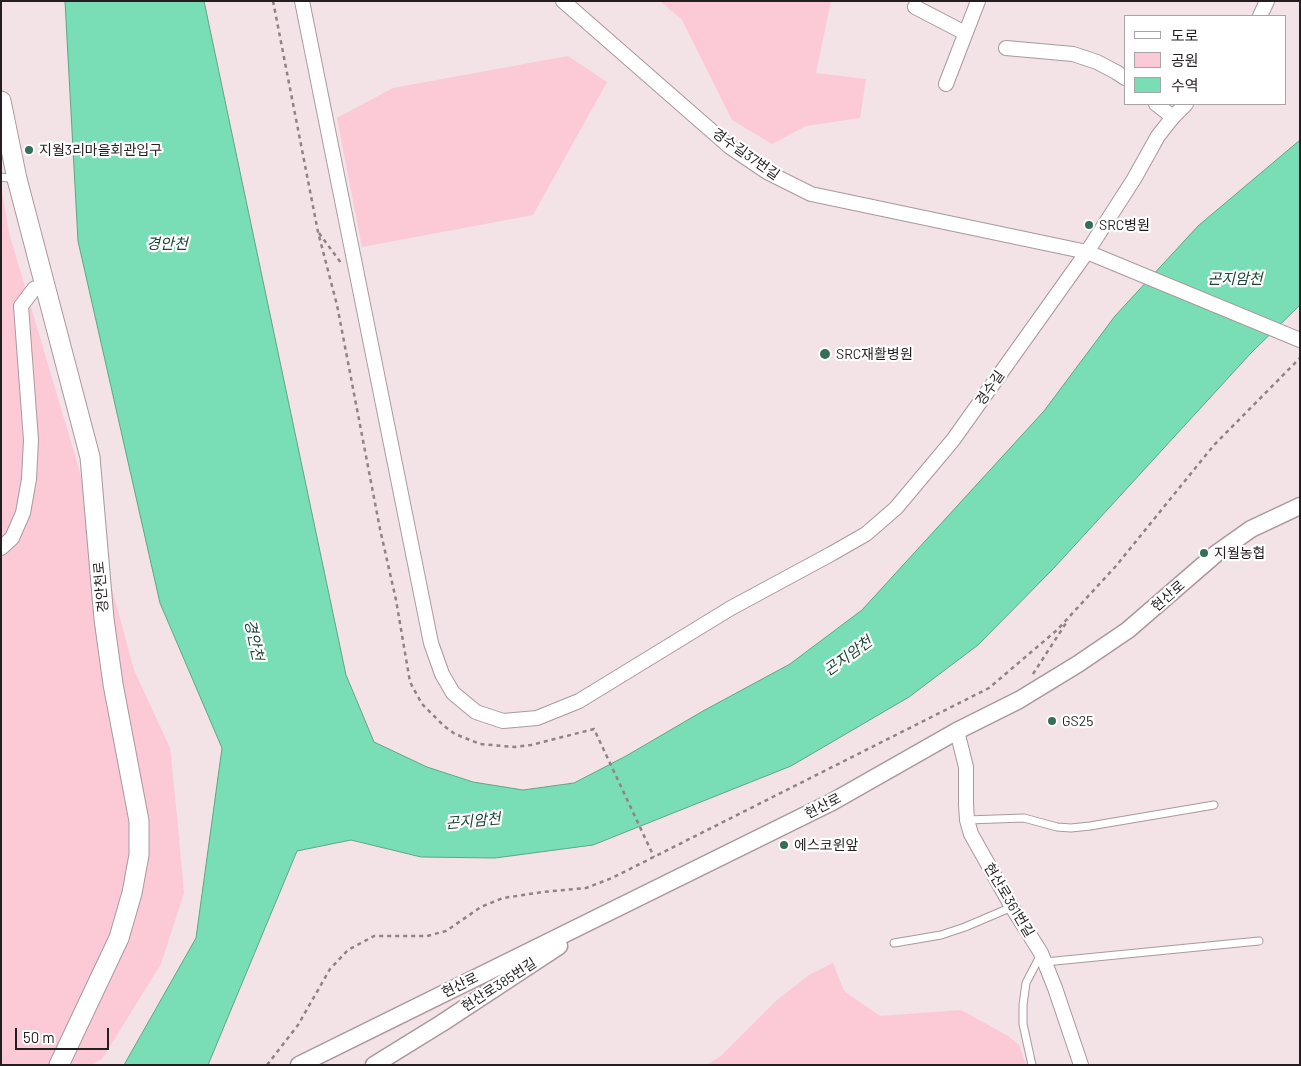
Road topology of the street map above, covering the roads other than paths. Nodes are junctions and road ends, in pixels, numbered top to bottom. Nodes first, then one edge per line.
1 (302, 1) edge
2 (563, 1) edge
3 (978, 1) edge
4 (1267, 1) edge
5 (915, 7) dead end
6 (1260, 15) edge
7 (965, 33) junction
8 (1006, 48) dead end
9 (1124, 77) edge
10 (946, 84) dead end
11 (1, 101) edge
12 (1157, 105) edge
13 (1185, 105) edge
14 (1173, 117) junction
15 (9, 178) edge
16 (1087, 252) junction
17 (44, 284) junction
18 (1300, 340) edge
19 (1300, 506) edge
20 (1, 548) edge
21 (957, 731) junction
22 (1214, 805) dead end
23 (967, 820) junction
24 (624, 904) junction
25 (1012, 907) junction
26 (1259, 941) dead end
27 (894, 943) dead end
28 (1043, 958) junction
29 (59, 1065) edge
30 (299, 1065) edge
31 (374, 1065) edge
32 (1032, 1065) edge
33 (1081, 1065) edge

1 - 16 street, 경수길
2 - 16 street, 경수길37번길
3 - 7 street
4 - 6 street
5 - 7 street
7 - 10 street
8 - 9 street
11 - 15 main road, 경안천로
12 - 14 street
13 - 14 street, 경수길
14 - 16 street, 경수길
15 - 17 main road, 경안천로
16 - 18 street, 경수길37번길
17 - 20 street
17 - 29 main road, 경안천로
19 - 21 street, 현산로
21 - 23 street, 현산로361번길
21 - 24 street, 현산로
22 - 23 lane
23 - 25 street, 현산로361번길
24 - 30 street, 현산로
24 - 31 street, 현산로385번길
25 - 27 lane
25 - 28 street, 현산로361번길
26 - 28 lane
28 - 32 lane
28 - 33 street, 현산로361번길

